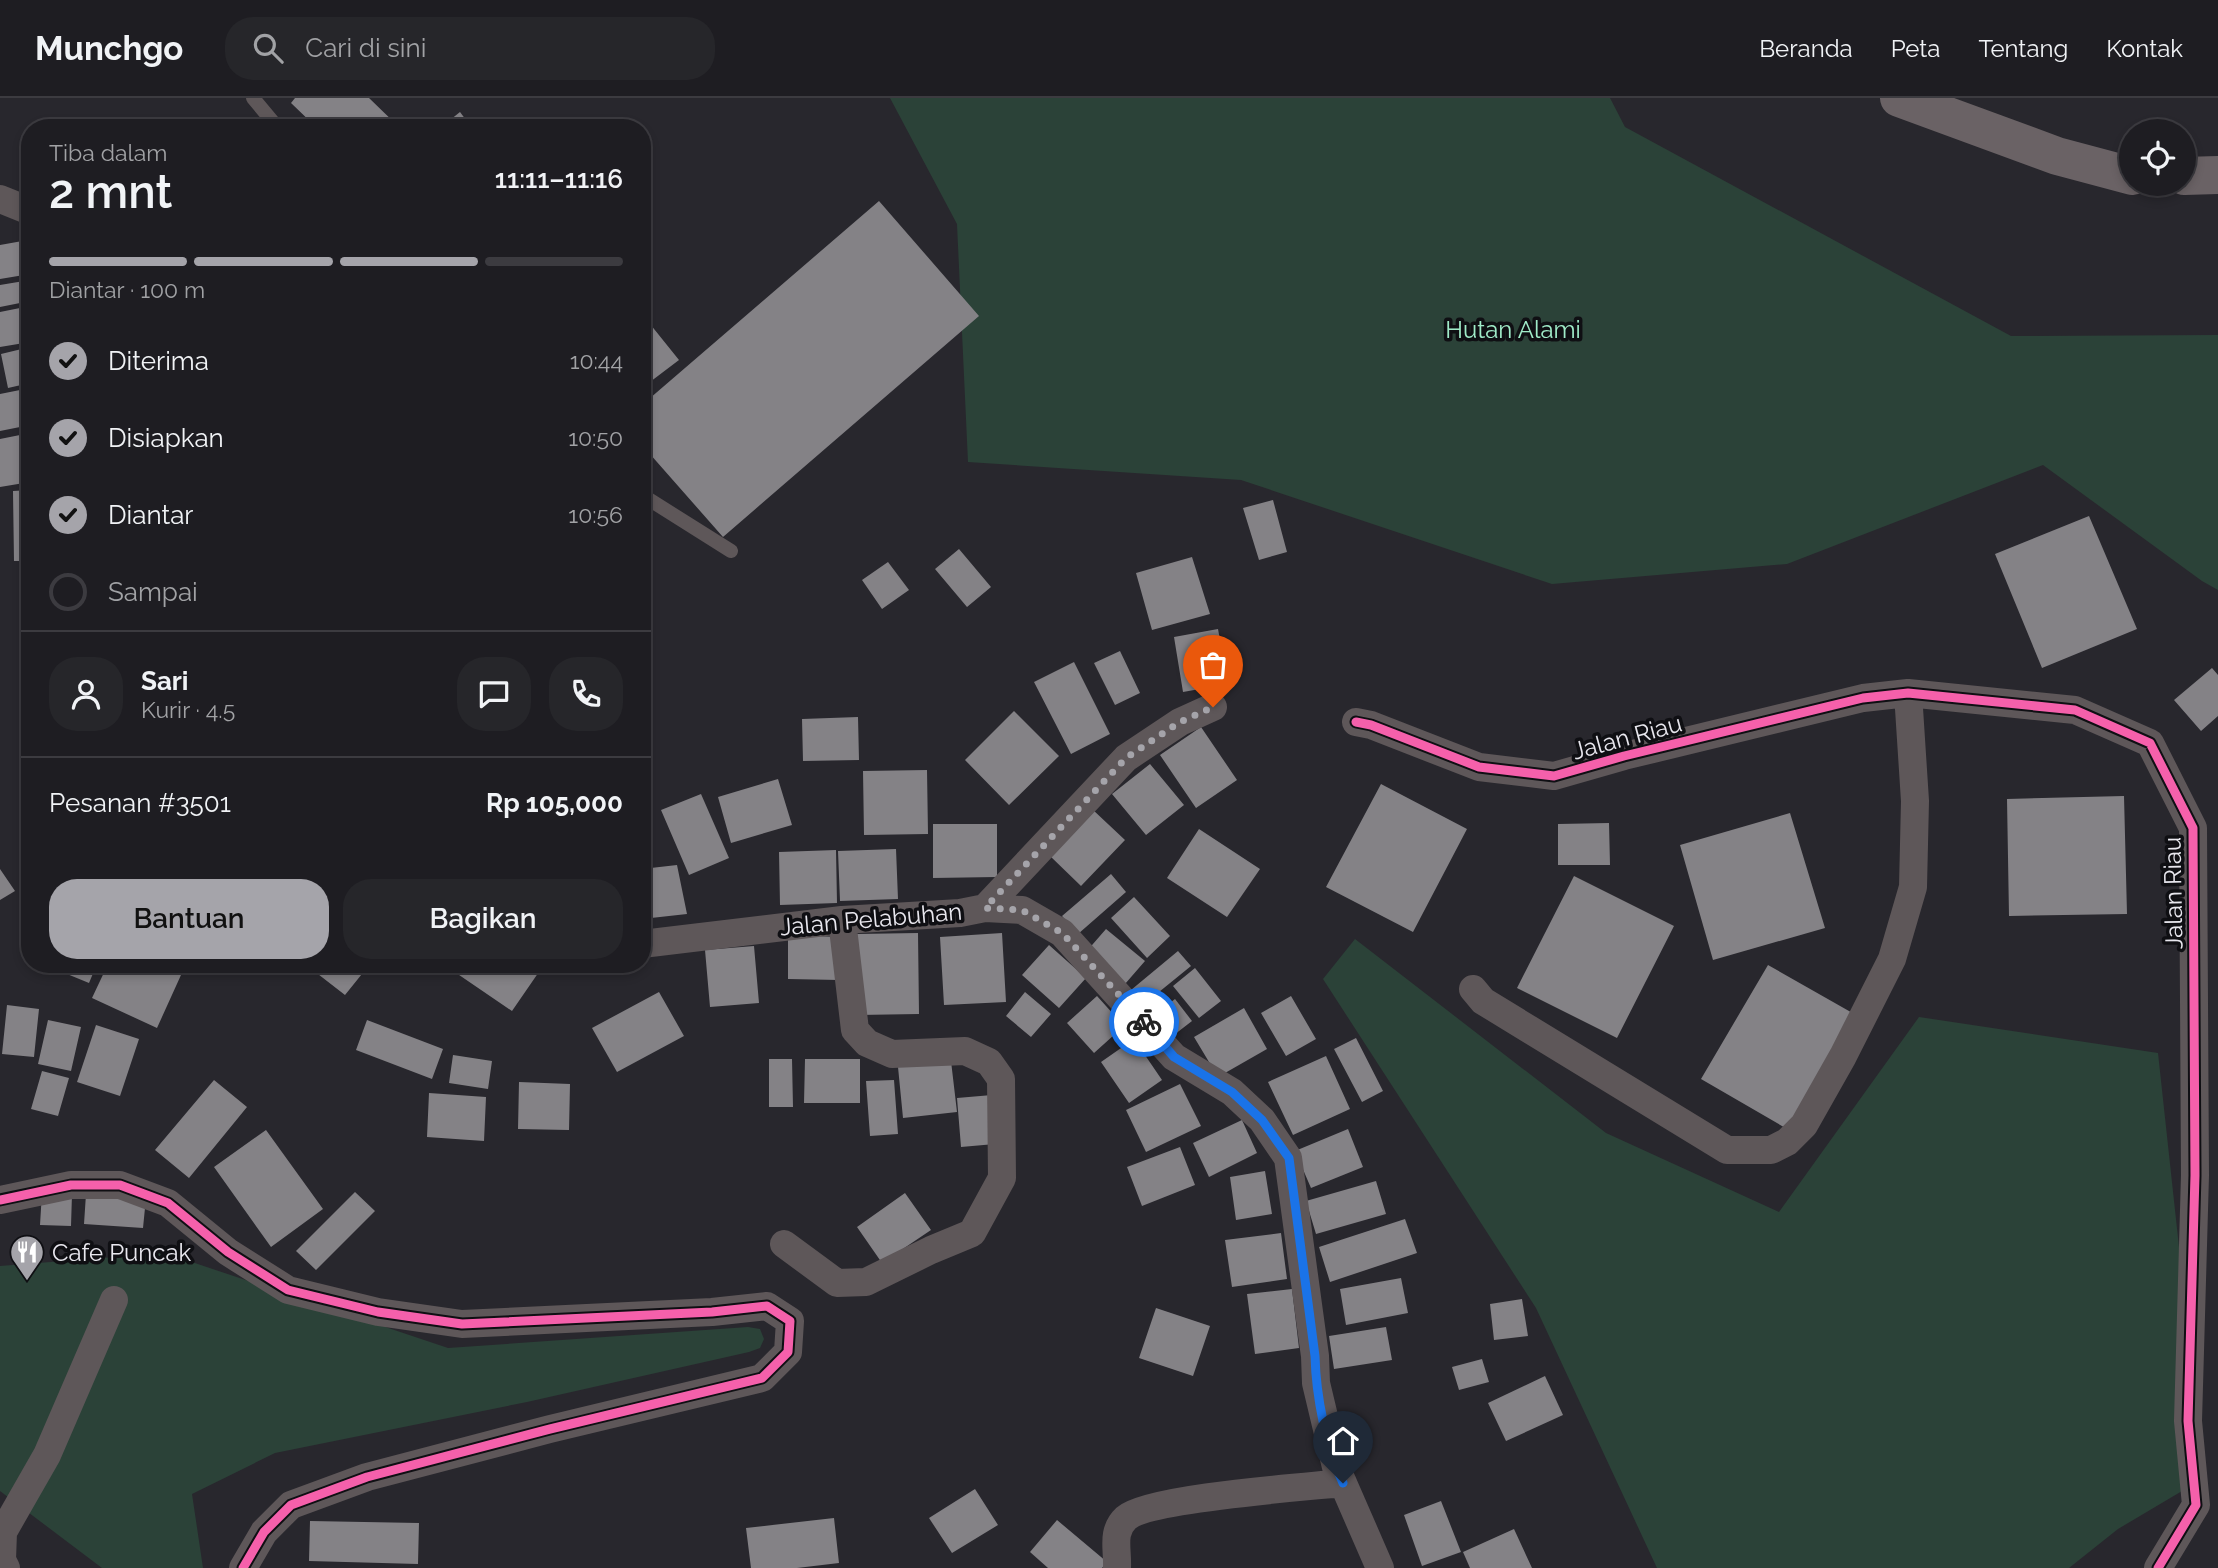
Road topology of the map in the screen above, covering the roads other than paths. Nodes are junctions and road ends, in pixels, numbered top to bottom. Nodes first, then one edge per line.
1 (253, 98) edge
2 (1899, 98) edge
3 (270, 119) edge
4 (2119, 173) edge
5 (2218, 175) edge
6 (2196, 176) edge
7 (0, 199) edge
8 (21, 207) edge
9 (651, 501) edge
10 (732, 551) dead end
11 (1908, 693) junction
12 (1213, 707) dead end
13 (1356, 722) dead end
14 (985, 908) junction
15 (842, 920) junction
16 (651, 943) edge
17 (1473, 989) dead end
18 (2206, 1178) edge
19 (0, 1200) edge
20 (784, 1244) dead end
21 (114, 1300) dead end
22 (1343, 1483) junction
23 (2207, 1508) edge
24 (6, 1568) edge
25 (243, 1568) edge
26 (1117, 1568) edge
27 (1380, 1568) edge
28 (2158, 1568) edge

1 - 3 lane
2 - 4 main road
5 - 6 main road
7 - 8 street
9 - 10 lane
11 - 13 street, Jalan Riau
11 - 17 street
11 - 18 street, Jalan Riau
12 - 14 street
14 - 15 street, Jalan Pelabuhan
14 - 22 street, Jalan Pelabuhan
15 - 16 street, Jalan Pelabuhan
15 - 20 street
18 - 23 street, Jalan Riau
19 - 25 street
21 - 24 street
22 - 26 street
22 - 27 street, Jalan Pelabuhan
23 - 28 street, Jalan Riau

